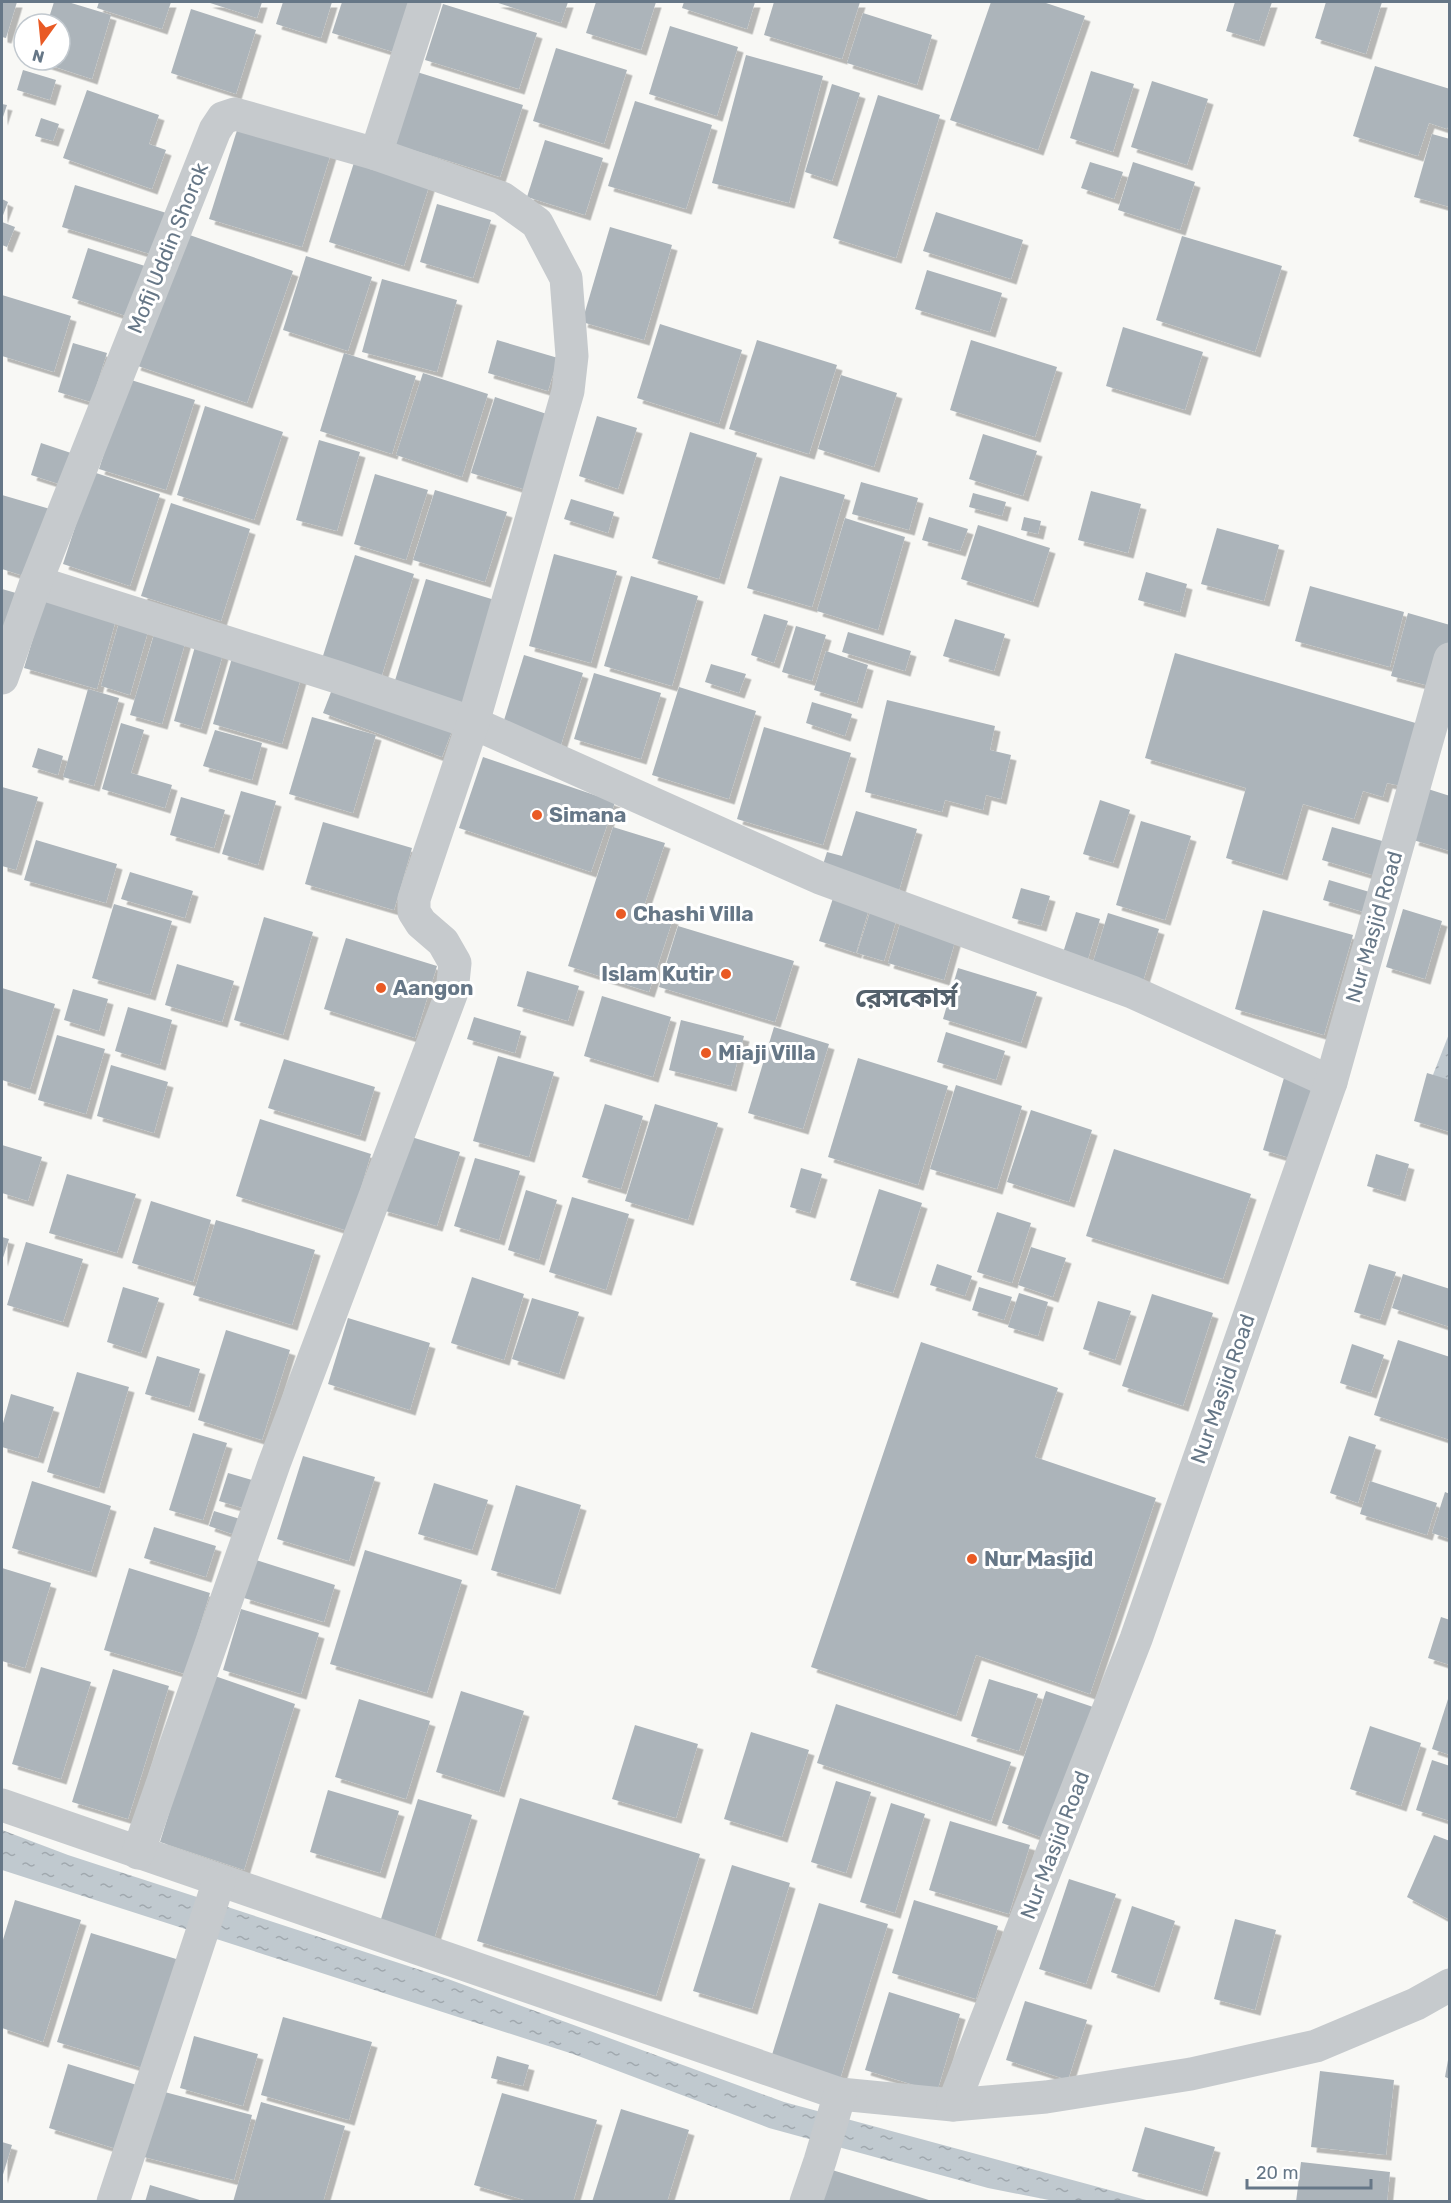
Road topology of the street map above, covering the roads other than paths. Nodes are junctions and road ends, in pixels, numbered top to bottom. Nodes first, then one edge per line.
1 (425, 2) edge
2 (376, 154) junction
3 (36, 582) junction
4 (1449, 659) edge
5 (2, 678) edge
6 (473, 723) junction
7 (1331, 1082) junction
8 (2, 1805) edge
9 (138, 1853) junction
10 (219, 1881) junction
11 (1449, 1985) edge
12 (840, 2094) junction
13 (953, 2105) junction
14 (113, 2202) edge
15 (806, 2202) edge

1 - 2 street
2 - 3 street, Mofij Uddin Shorok
2 - 6 street, Mofij Uddin Shorok
3 - 5 street, Mofij Uddin Shorok
3 - 6 street
4 - 7 street, Nur Masjid Road
6 - 7 street
6 - 9 street, Mofij Uddin Shorok
7 - 13 street, Nur Masjid Road
8 - 9 street
9 - 10 street
10 - 12 street
10 - 14 street
11 - 13 street
12 - 13 street
12 - 15 street

